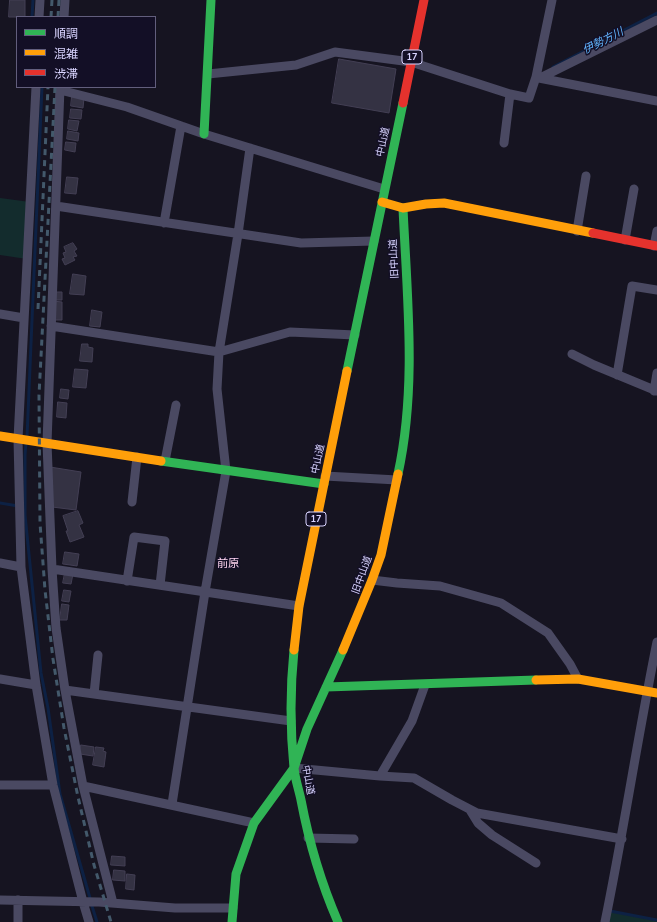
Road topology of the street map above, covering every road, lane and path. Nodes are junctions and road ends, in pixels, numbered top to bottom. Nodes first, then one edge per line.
1 (40, 0) edge
2 (65, 0) edge
3 (211, 0) edge
4 (424, 0) edge
5 (552, 0) edge
6 (39, 16) edge
7 (64, 16) edge
8 (657, 20) edge
9 (411, 62) junction
10 (208, 74) junction
11 (538, 78) junction
12 (36, 88) edge
13 (60, 88) edge
14 (510, 94) junction
15 (657, 101) edge
16 (181, 126) junction
17 (204, 134) junction
18 (504, 143) dead end
19 (250, 148) junction
20 (586, 176) dead end
21 (384, 189) junction
22 (634, 189) dead end
23 (382, 202) junction
24 (56, 206) junction
25 (403, 208) junction
26 (164, 223) junction
27 (657, 230) edge
28 (577, 231) junction
29 (238, 234) junction
30 (625, 240) junction
31 (374, 241) junction
32 (655, 246) edge
33 (657, 290) edge
34 (0, 314) edge
35 (24, 318) junction
36 (51, 326) junction
37 (355, 335) junction
38 (219, 352) junction
39 (572, 354) dead end
40 (657, 373) edge
41 (617, 375) junction
42 (655, 391) edge
43 (176, 405) dead end
44 (0, 436) edge
45 (18, 439) junction
46 (47, 443) junction
47 (137, 457) junction
48 (165, 461) junction
49 (226, 471) junction
50 (324, 480) junction
51 (397, 480) junction
52 (132, 502) dead end
53 (0, 563) edge
54 (21, 567) junction
55 (52, 569) junction
56 (128, 580) junction
57 (372, 580) junction
58 (160, 586) junction
59 (205, 592) junction
60 (299, 606) junction
61 (657, 642) edge
62 (98, 655) dead end
63 (0, 679) edge
64 (578, 679) junction
65 (36, 685) junction
66 (425, 685) junction
67 (326, 687) junction
68 (65, 690) junction
69 (647, 691) junction
70 (657, 693) edge
71 (94, 694) junction
72 (187, 708) junction
73 (291, 721) junction
74 (294, 768) junction
75 (380, 776) junction
76 (0, 785) edge
77 (53, 785) junction
78 (83, 786) junction
79 (172, 804) junction
80 (469, 809) junction
81 (254, 823) junction
82 (308, 838) junction
83 (354, 839) dead end
84 (622, 839) junction
85 (536, 863) dead end
86 (0, 900) edge
87 (18, 900) junction
88 (83, 902) junction
89 (113, 903) junction
90 (233, 908) junction
91 (18, 922) edge
92 (89, 922) edge
93 (232, 922) edge
94 (338, 922) edge
95 (605, 922) edge

1 - 6 street
2 - 7 street
3 - 10 main road
4 - 9 main road, 中山道 / 17
5 - 11 street
8 - 11 street
9 - 10 street
9 - 14 street
9 - 21 main road, 中山道 / 17
10 - 17 main road
11 - 14 street
11 - 15 street
12 - 35 street
13 - 16 street
13 - 24 street
14 - 18 street
16 - 17 street
16 - 26 street
17 - 19 street
19 - 21 street
19 - 29 street
20 - 28 street
21 - 23 main road, 中山道 / 17
22 - 30 street
23 - 25 main road
23 - 31 main road, 中山道 / 17
24 - 26 street
24 - 36 street
25 - 28 main road
25 - 51 main road, 旧中山道
26 - 29 street
27 - 32 street
28 - 30 main road
29 - 31 street
29 - 38 street
30 - 32 main road
31 - 37 main road, 中山道 / 17
33 - 41 street
34 - 35 street
35 - 45 street
36 - 38 street
36 - 46 street
37 - 38 street
37 - 50 main road, 中山道 / 17
38 - 49 street
39 - 41 street
40 - 42 street
41 - 42 street
43 - 48 street
44 - 45 main road
45 - 46 main road
45 - 54 street
46 - 47 main road
46 - 55 street
47 - 48 main road
47 - 52 street
48 - 49 main road
49 - 50 main road
49 - 59 street
50 - 51 street
50 - 60 main road, 中山道 / 17
51 - 57 main road, 旧中山道
53 - 54 street
54 - 65 street
55 - 56 street
55 - 68 street
56 - 58 street
56 - 58 street
57 - 64 street
57 - 67 main road, 旧中山道
58 - 59 street
59 - 60 street
59 - 72 street
60 - 73 main road, 中山道 / 17
61 - 69 street
62 - 71 street
63 - 65 street
64 - 66 main road
64 - 69 main road
65 - 77 street
66 - 67 main road
66 - 75 street
67 - 74 main road, 旧中山道
68 - 71 street
68 - 78 street
69 - 70 main road
69 - 84 street
71 - 72 street
72 - 73 street
72 - 79 street
73 - 74 main road, 中山道 / 17
74 - 75 street
74 - 81 main road, 旧中山道
74 - 82 main road, 中山道 / 17
75 - 80 street
76 - 77 street
77 - 88 street
78 - 79 street
78 - 89 street
79 - 81 street
80 - 84 street
80 - 85 street
81 - 90 main road, 旧中山道
82 - 83 street
82 - 94 main road, 中山道 / 17
84 - 95 street
86 - 87 street
87 - 88 street
87 - 91 street
88 - 89 street
88 - 92 street
89 - 90 street
90 - 93 main road, 旧中山道

